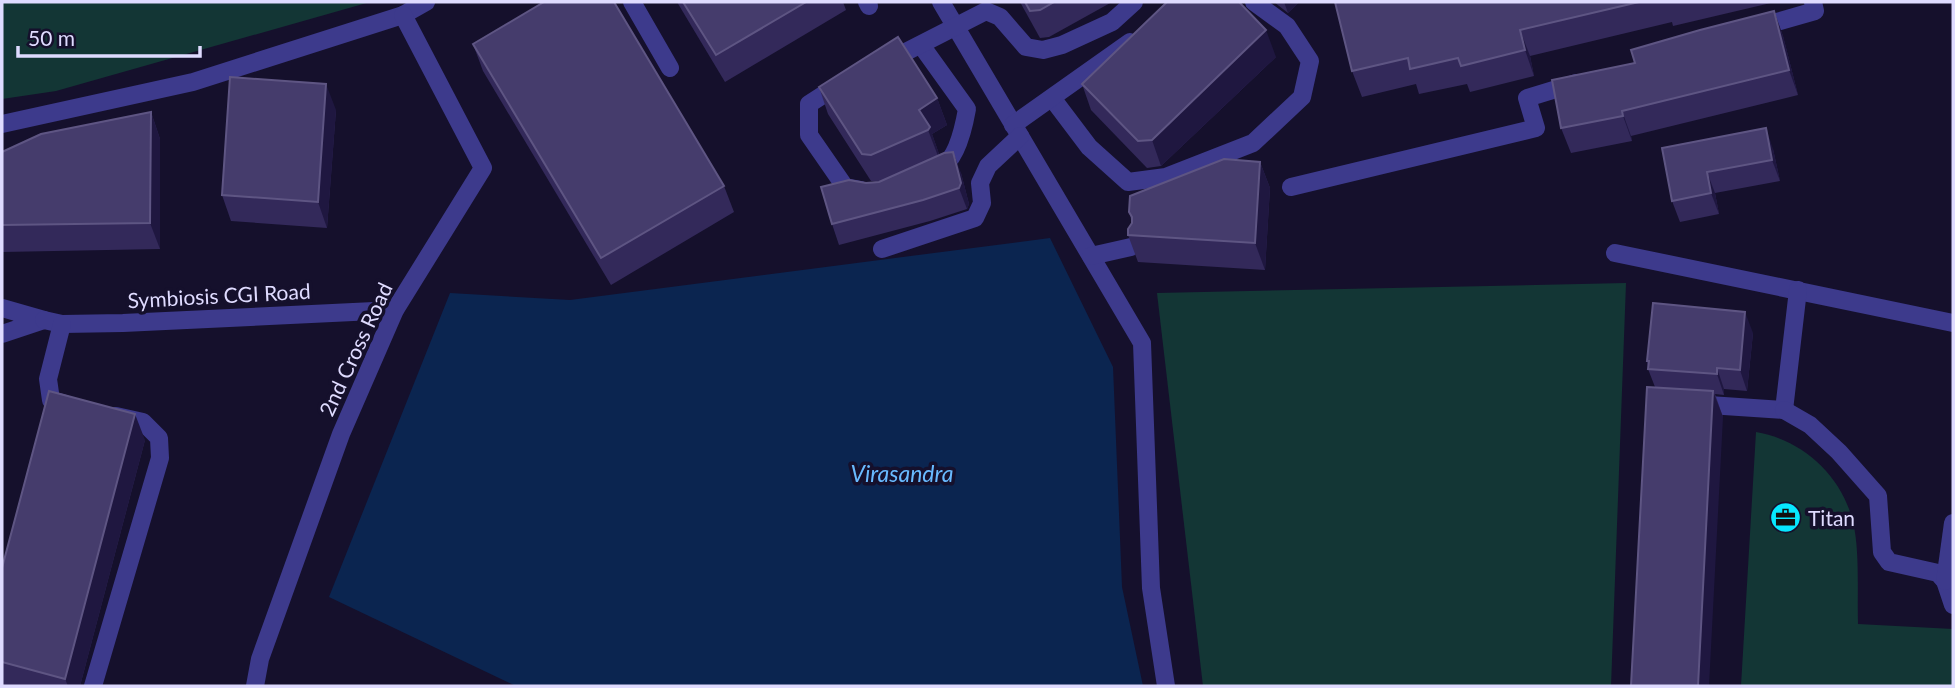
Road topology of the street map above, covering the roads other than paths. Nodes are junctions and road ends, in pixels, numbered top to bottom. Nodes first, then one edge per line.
1 (426, 2) edge
2 (632, 2) edge
3 (941, 2) edge
4 (1134, 2) edge
5 (1254, 2) edge
6 (1813, 2) edge
7 (403, 15) junction
8 (956, 27) junction
9 (1148, 29) edge
10 (1736, 34) edge
11 (921, 45) junction
12 (875, 67) edge
13 (670, 68) dead end
14 (852, 78) edge
15 (1592, 78) edge
16 (1052, 98) junction
17 (2, 124) edge
18 (1017, 131) junction
19 (921, 176) edge
20 (1291, 187) dead end
21 (874, 193) edge
22 (1131, 247) edge
23 (882, 248) dead end
24 (1615, 253) dead end
25 (1091, 256) junction
26 (1798, 290) junction
27 (2, 308) edge
28 (395, 310) junction
29 (53, 322) junction
30 (1953, 323) edge
31 (2, 334) edge
32 (1674, 403) edge
33 (77, 407) edge
34 (1784, 410) junction
35 (104, 413) edge
36 (1953, 523) edge
37 (1945, 581) junction
38 (1953, 605) edge
39 (93, 686) edge
40 (255, 686) edge
41 (1166, 686) edge

1 - 7 street
2 - 13 street
3 - 8 street
4 - 8 street
5 - 16 street
6 - 10 street
7 - 17 street
7 - 28 street, 2nd Cross Road
8 - 11 street
8 - 18 street
9 - 16 street
11 - 12 street
11 - 19 street
14 - 21 street
15 - 20 street
16 - 18 street
18 - 23 street
18 - 25 street
22 - 25 street
24 - 26 street
25 - 41 street
26 - 30 street
26 - 34 street
27 - 29 street, Symbiosis CGI Road
28 - 29 street, Symbiosis CGI Road
28 - 40 street, 2nd Cross Road
29 - 31 street, Symbiosis CGI Road
29 - 33 street
32 - 34 street
34 - 37 street
35 - 39 street
36 - 37 street
37 - 38 street

